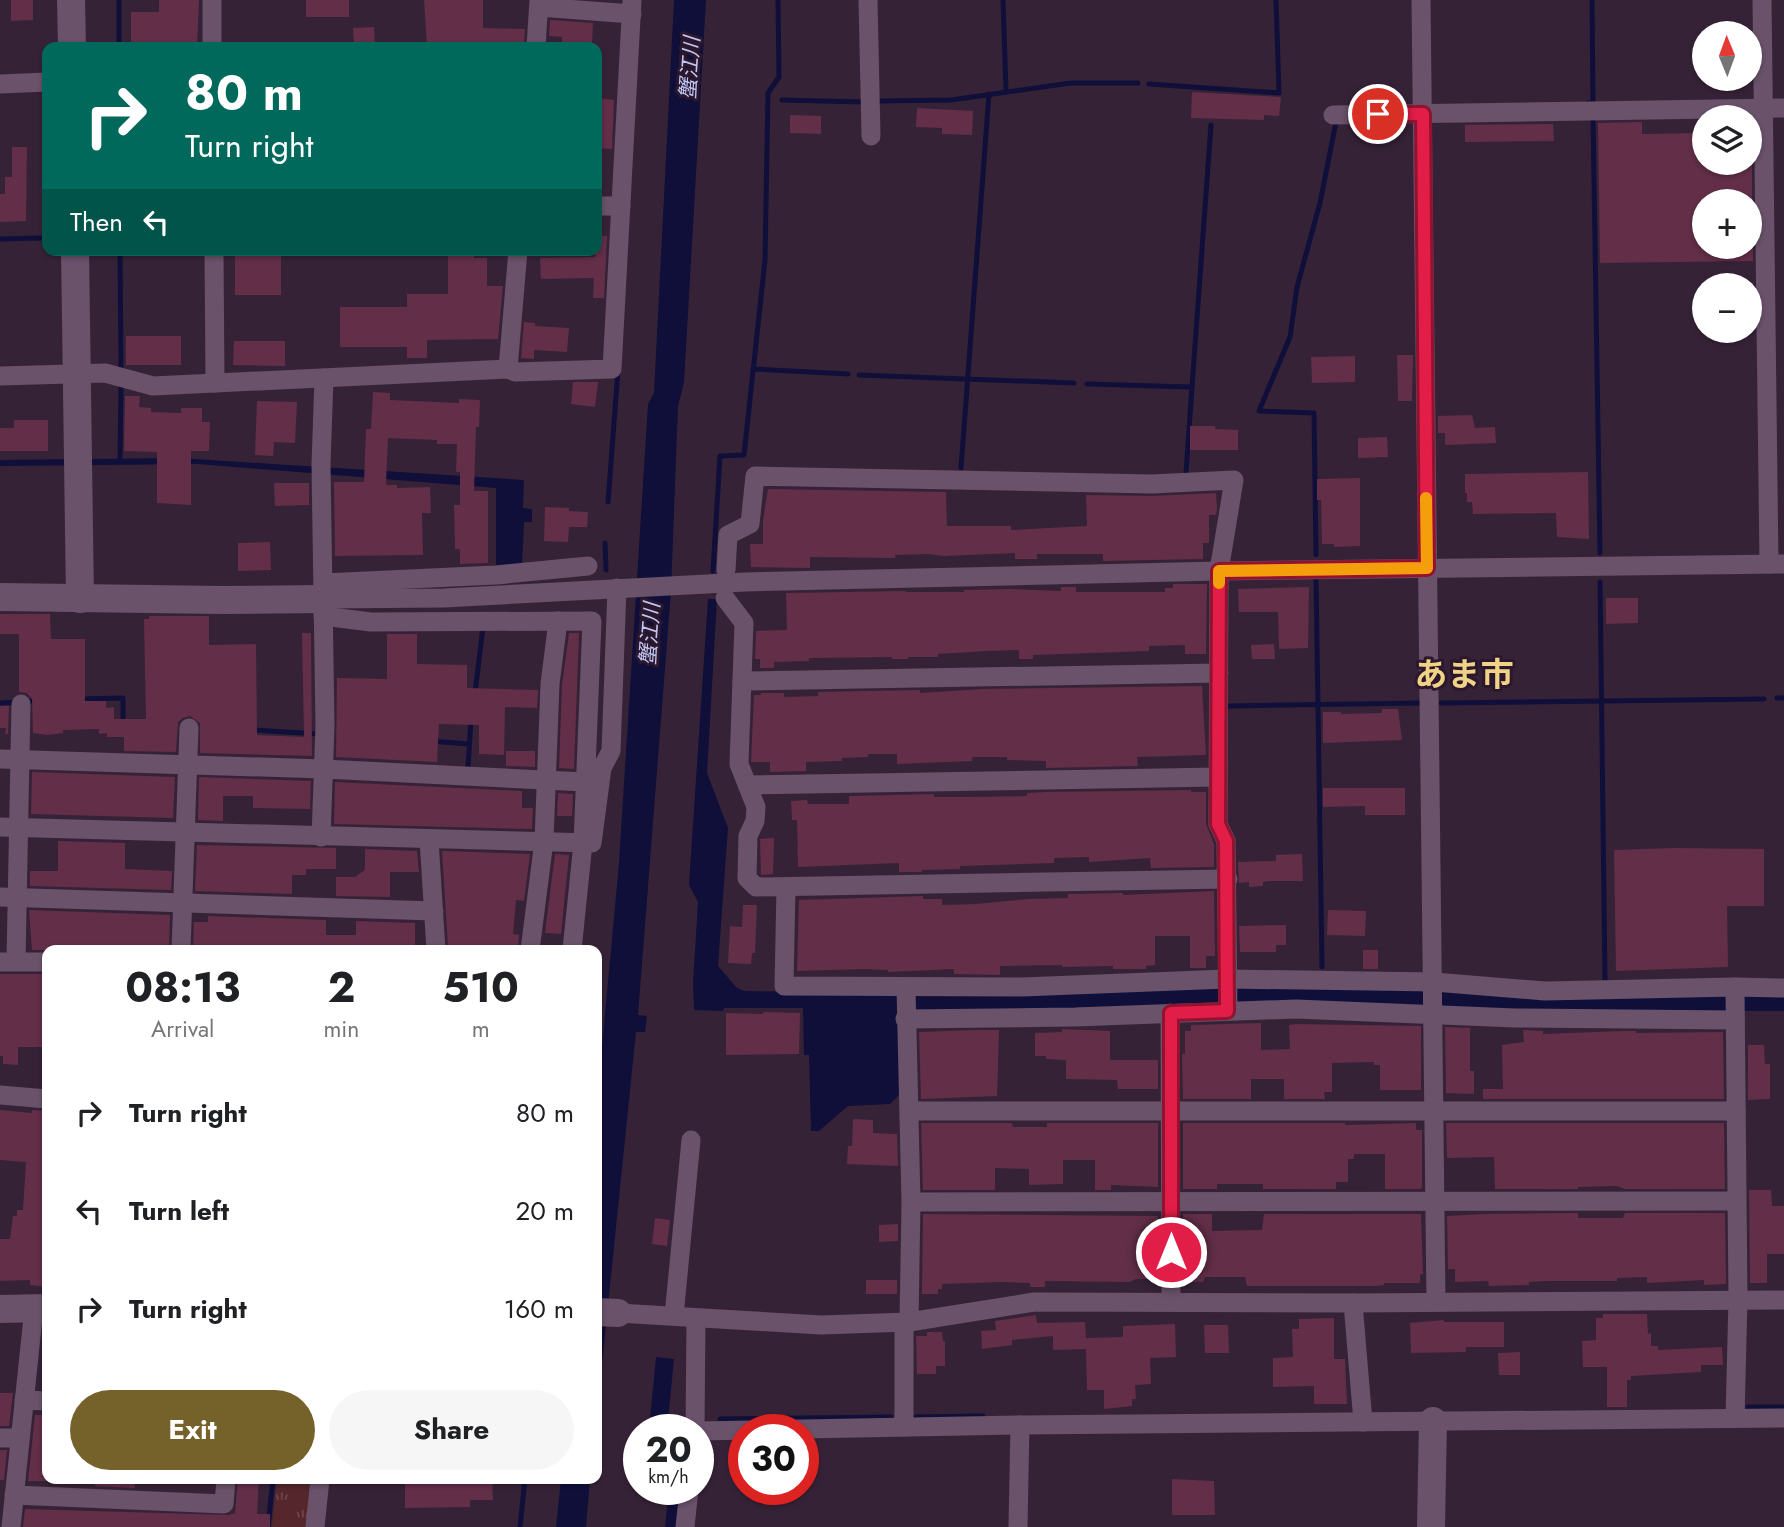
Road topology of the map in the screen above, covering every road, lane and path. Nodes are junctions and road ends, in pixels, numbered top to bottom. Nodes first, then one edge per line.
1 (71, 0) edge
2 (212, 0) edge
3 (868, 0) edge
4 (1421, 0) edge
5 (1762, 0) edge
6 (539, 4) edge
7 (632, 7) edge
8 (72, 42) edge
9 (212, 42) edge
10 (536, 42) edge
11 (42, 82) edge
12 (0, 84) edge
13 (1784, 108) edge
14 (1763, 109) junction
15 (1423, 114) junction
16 (1333, 115) dead end
17 (871, 136) dead end
18 (602, 206) edge
19 (621, 206) junction
20 (75, 256) edge
21 (214, 256) edge
22 (517, 256) edge
23 (508, 369) junction
24 (77, 374) junction
25 (0, 376) edge
26 (324, 378) junction
27 (215, 383) junction
28 (1776, 564) edge
29 (588, 566) dead end
30 (1427, 568) junction
31 (726, 570) dead end
32 (1219, 571) junction
33 (621, 588) junction
34 (0, 597) edge
35 (80, 598) junction
36 (724, 598) dead end
37 (323, 599) junction
38 (558, 621) junction
39 (1219, 674) junction
40 (742, 681) junction
41 (21, 704) dead end
42 (189, 728) dead end
43 (0, 760) edge
44 (20, 760) junction
45 (187, 765) junction
46 (324, 769) junction
47 (1218, 777) junction
48 (546, 780) junction
49 (585, 782) junction
50 (748, 785) junction
51 (9, 827) edge
52 (185, 834) junction
53 (321, 837) junction
54 (429, 840) junction
55 (544, 841) junction
56 (583, 843) junction
57 (1228, 879) junction
58 (786, 887) junction
59 (8, 898) edge
60 (183, 904) junction
61 (434, 911) junction
62 (181, 945) edge
63 (436, 945) edge
64 (531, 945) edge
65 (573, 945) edge
66 (8, 961) edge
67 (42, 962) edge
68 (1227, 982) junction
69 (1434, 984) junction
70 (1735, 988) junction
71 (1784, 988) edge
72 (906, 990) junction
73 (1227, 1008) junction
74 (1434, 1012) junction
75 (1171, 1013) junction
76 (906, 1017) junction
77 (1735, 1017) junction
78 (0, 1095) edge
79 (42, 1099) edge
80 (910, 1111) junction
81 (1171, 1111) junction
82 (1435, 1111) junction
83 (1736, 1111) junction
84 (691, 1140) dead end
85 (1436, 1201) junction
86 (1737, 1201) junction
87 (911, 1202) junction
88 (1171, 1202) junction
89 (1738, 1299) junction
90 (1784, 1300) edge
91 (1171, 1302) junction
92 (1436, 1302) junction
93 (1353, 1303) junction
94 (40, 1308) edge
95 (0, 1309) edge
96 (608, 1312) edge
97 (674, 1316) junction
98 (696, 1318) junction
99 (906, 1322) junction
100 (24, 1400) junction
101 (42, 1401) edge
102 (696, 1414) edge
103 (1735, 1418) junction
104 (1784, 1418) edge
105 (1363, 1422) junction
106 (1433, 1422) junction
107 (1020, 1425) junction
108 (904, 1427) junction
109 (714, 1430) edge
110 (0, 1438) edge
111 (20, 1438) junction
112 (226, 1484) edge
113 (319, 1484) edge
114 (14, 1496) junction
115 (687, 1505) edge
116 (11, 1527) edge
117 (315, 1527) edge
118 (685, 1527) edge
119 (1018, 1527) edge
120 (1431, 1527) edge

1 - 8 street
2 - 9 street
3 - 17 street
4 - 15 street
5 - 14 street
6 - 7 street
6 - 10 street
7 - 19 street
11 - 12 street
13 - 14 street
14 - 15 street
14 - 28 street
15 - 16 street
15 - 30 street
18 - 19 street
19 - 23 street
20 - 24 street
21 - 27 street
22 - 23 street
23 - 26 street
24 - 25 street
24 - 27 street
24 - 35 street
26 - 27 street
26 - 37 street
28 - 30 street
29 - 37 street
30 - 32 street
30 - 69 street
31 - 32 street
32 - 33 street
32 - 39 street
33 - 37 street
33 - 56 street
34 - 35 street
35 - 37 street
36 - 40 street
37 - 38 street
37 - 46 street
38 - 48 street
38 - 49 street
39 - 40 street
39 - 47 street
40 - 50 street
41 - 44 street
42 - 45 street
43 - 44 street
44 - 45 street
44 - 51 street
45 - 46 street
45 - 52 street
46 - 48 street
46 - 53 street
47 - 50 street
47 - 57 street
48 - 49 street
48 - 55 street
49 - 56 street
50 - 58 street
51 - 52 street
51 - 59 street
52 - 53 street
52 - 60 street
53 - 54 street
54 - 55 street
54 - 61 street
55 - 56 street
55 - 64 street
56 - 65 street
57 - 58 street
57 - 68 street
58 - 72 street
59 - 60 street
59 - 66 street
60 - 61 street
60 - 62 street
61 - 63 street
66 - 67 street
68 - 69 street
68 - 72 street
68 - 73 street
69 - 70 street
69 - 74 street
70 - 71 street
70 - 77 street
72 - 76 street
73 - 74 street
73 - 75 street
74 - 77 street
74 - 82 street
75 - 76 street
75 - 81 street
76 - 80 street
77 - 83 street
78 - 79 street
80 - 81 street
80 - 87 street
81 - 82 street
81 - 88 street
82 - 83 street
82 - 85 street
83 - 86 street
84 - 97 street
85 - 86 street
85 - 88 street
85 - 92 street
86 - 89 street
87 - 88 street
87 - 99 street
88 - 91 street
89 - 90 street
89 - 92 street
89 - 103 street
91 - 93 street
91 - 99 street
92 - 93 street
93 - 105 street
94 - 95 street
94 - 100 street
96 - 97 street
97 - 98 street
98 - 99 street
98 - 102 street
99 - 108 street
100 - 101 street
100 - 111 street
103 - 104 street
103 - 106 street
105 - 106 street
105 - 107 street
106 - 120 street
107 - 108 street
107 - 119 street
108 - 109 street
110 - 111 street
111 - 114 street
112 - 114 street
113 - 117 street
114 - 116 street
115 - 118 street

